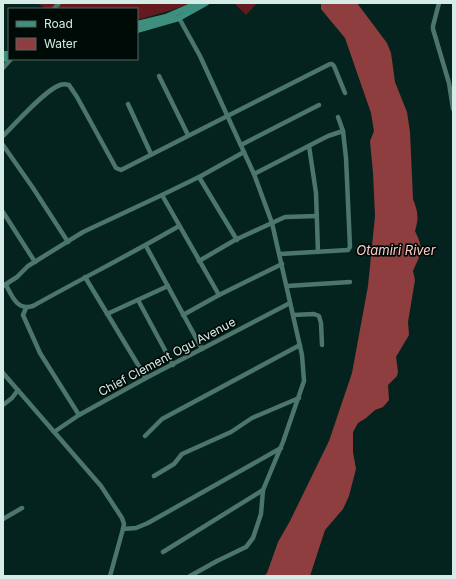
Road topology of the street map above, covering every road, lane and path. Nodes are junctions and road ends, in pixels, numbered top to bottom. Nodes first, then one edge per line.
1 (198, 3) edge
2 (206, 3) edge
3 (439, 3) edge
4 (179, 18) junction
5 (138, 24) edge
6 (138, 30) edge
7 (160, 76) dead end
8 (451, 83) edge
9 (345, 93) dead end
10 (128, 104) dead end
11 (319, 106) dead end
12 (453, 109) edge
13 (227, 116) junction
14 (338, 117) dead end
15 (343, 131) junction
16 (188, 135) junction
17 (3, 136) edge
18 (3, 145) edge
19 (241, 145) junction
20 (309, 146) junction
21 (244, 152) junction
22 (152, 154) junction
23 (254, 174) junction
24 (199, 177) junction
25 (162, 196) junction
26 (3, 212) edge
27 (318, 216) junction
28 (272, 223) junction
29 (180, 226) junction
30 (237, 240) junction
31 (68, 242) junction
32 (146, 246) junction
33 (318, 252) junction
34 (280, 254) junction
35 (199, 261) junction
36 (35, 262) junction
37 (282, 264) junction
38 (85, 276) junction
39 (350, 282) dead end
40 (4, 285) edge
41 (168, 286) junction
42 (287, 286) junction
43 (219, 294) junction
44 (138, 300) junction
45 (290, 303) junction
46 (26, 308) junction
47 (107, 314) junction
48 (183, 315) junction
49 (293, 315) junction
50 (300, 345) junction
51 (322, 345) dead end
52 (202, 349) junction
53 (173, 364) junction
54 (3, 373) edge
55 (146, 378) junction
56 (18, 390) junction
57 (299, 398) junction
58 (3, 405) edge
59 (79, 415) junction
60 (54, 432) junction
61 (145, 436) dead end
62 (281, 448) junction
63 (154, 476) dead end
64 (263, 490) junction
65 (22, 508) dead end
66 (3, 519) edge
67 (123, 529) junction
68 (163, 552) dead end
69 (110, 576) edge
70 (190, 576) edge

1 - 5 main road
2 - 4 main road
3 - 8 street
4 - 6 main road
4 - 13 street
7 - 16 street
8 - 12 street
9 - 13 street
10 - 22 street
11 - 19 street
13 - 16 street
13 - 19 street
14 - 15 street
15 - 20 street
15 - 33 street
16 - 22 street
17 - 22 street
18 - 31 street
19 - 21 street
20 - 23 street
20 - 27 street
21 - 23 street
21 - 24 street
23 - 28 street
24 - 25 street
24 - 30 street
25 - 29 street
25 - 31 street
26 - 36 street
27 - 28 street
27 - 33 street
28 - 30 street
28 - 34 street
29 - 32 street
29 - 35 street
30 - 35 street
31 - 36 street
32 - 38 street
32 - 41 street
33 - 34 street
34 - 37 street
35 - 43 street
36 - 40 street
37 - 42 street
37 - 43 street
38 - 46 street
38 - 47 street
39 - 42 street
40 - 46 street
41 - 44 street
41 - 48 street
42 - 45 street
43 - 48 street
44 - 47 street
44 - 53 street
45 - 49 street
45 - 52 street, Chief Clement Ogu Avenue
46 - 59 street
47 - 55 street
48 - 52 street
49 - 50 street
49 - 51 street
50 - 57 street
50 - 61 street
52 - 53 street, Chief Clement Ogu Avenue
53 - 55 street, Chief Clement Ogu Avenue
54 - 56 street
55 - 59 street, Chief Clement Ogu Avenue
56 - 58 street
56 - 60 street
57 - 62 street
57 - 63 street
59 - 60 street, Chief Clement Ogu Avenue
60 - 67 street
62 - 64 street
62 - 67 street
64 - 68 street
64 - 70 street
65 - 66 street
67 - 69 street

